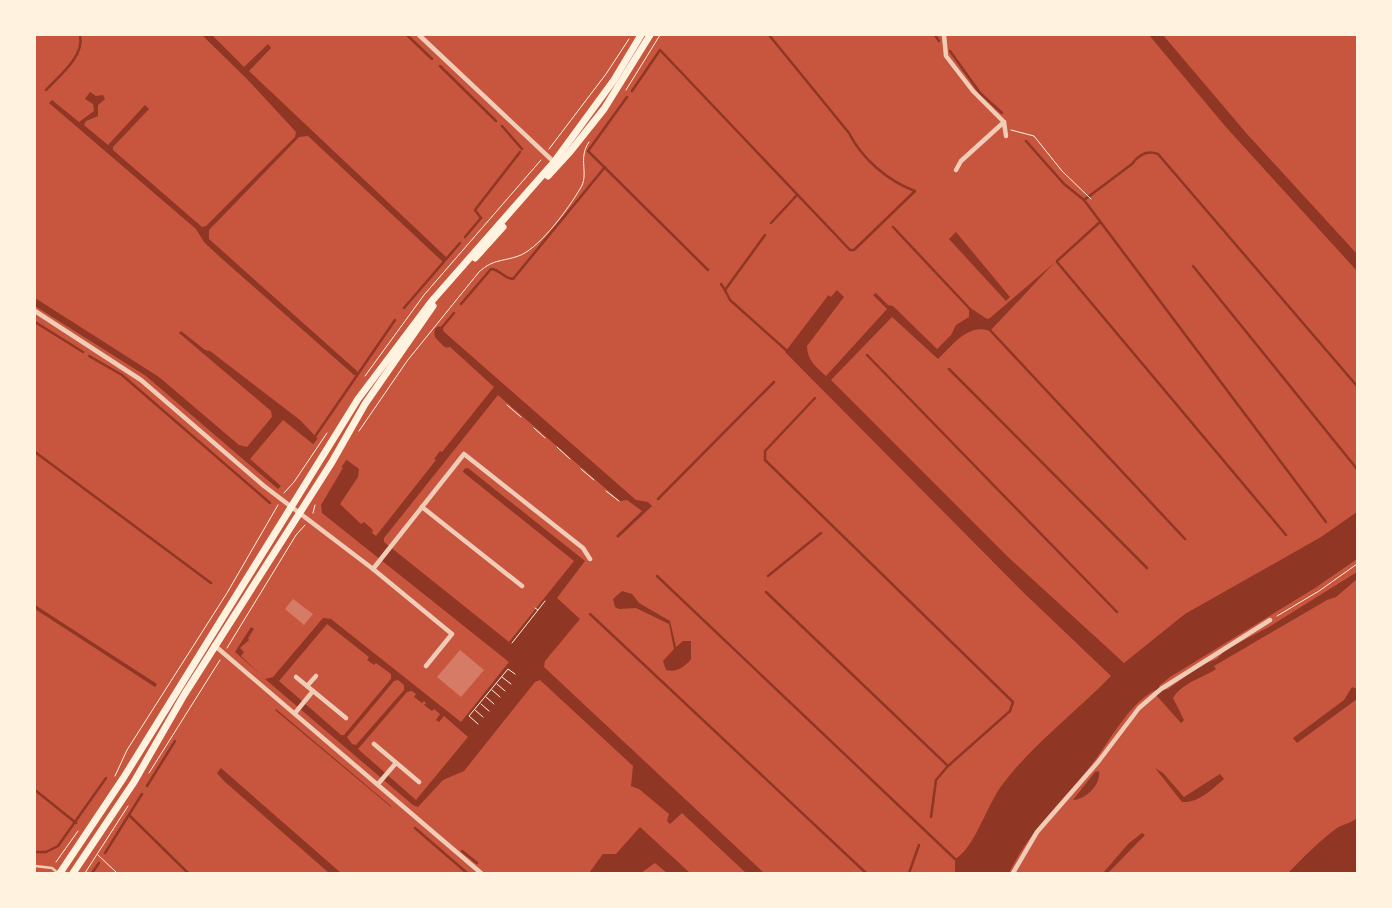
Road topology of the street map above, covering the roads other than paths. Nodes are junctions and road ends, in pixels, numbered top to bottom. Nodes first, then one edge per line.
1 (419, 35) edge
2 (641, 35) edge
3 (650, 35) edge
4 (944, 35) edge
5 (1004, 122) junction
6 (1006, 136) dead end
7 (566, 151) junction
8 (556, 164) junction
9 (956, 170) dead end
10 (35, 311) edge
11 (291, 505) junction
12 (422, 507) junction
13 (299, 512) junction
14 (590, 559) dead end
15 (373, 569) junction
16 (522, 586) dead end
17 (1270, 620) road end
18 (208, 640) junction
19 (215, 645) junction
20 (426, 666) dead end
21 (296, 676) dead end
22 (316, 676) dead end
23 (307, 686) junction
24 (314, 691) junction
25 (296, 712) junction
26 (346, 718) dead end
27 (374, 744) dead end
28 (396, 763) junction
29 (419, 782) dead end
30 (380, 783) junction
31 (35, 866) edge
32 (59, 873) edge
33 (73, 873) edge
34 (481, 873) edge
35 (1013, 873) edge

1 - 8 street
2 - 7 main road
3 - 7 main road
4 - 5 street
5 - 6 street
5 - 9 street
7 - 8 main road
8 - 11 main road
8 - 13 main road
10 - 11 street
11 - 13 street
11 - 18 main road
12 - 14 street
12 - 15 street
12 - 16 street
13 - 15 street
13 - 19 main road
15 - 20 street
17 - 35 street
18 - 19 street
18 - 32 main road
19 - 25 street
19 - 33 main road
21 - 23 street
22 - 23 street
23 - 24 street
24 - 25 street
24 - 26 street
25 - 30 street
27 - 28 street
28 - 29 street
28 - 30 street
30 - 34 street
31 - 32 lane

